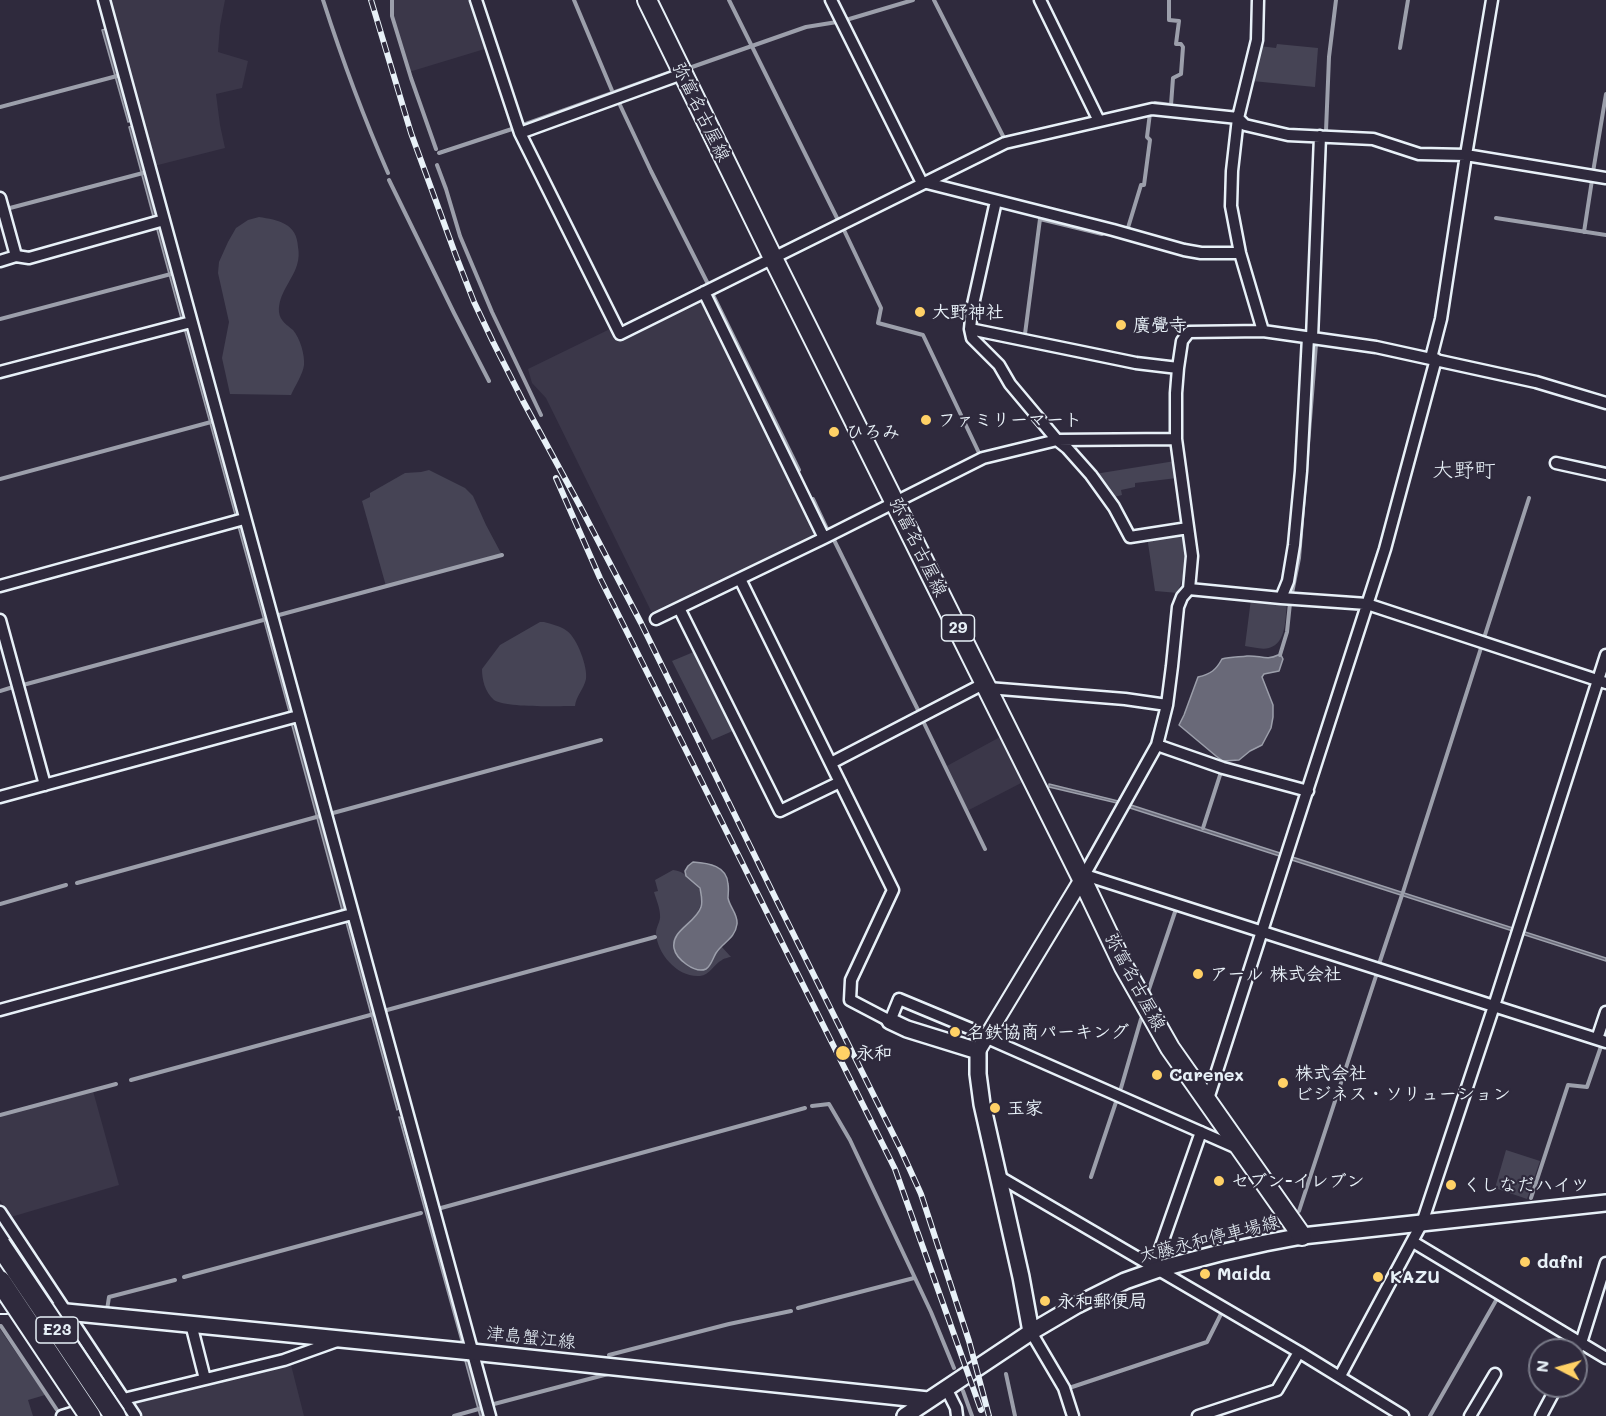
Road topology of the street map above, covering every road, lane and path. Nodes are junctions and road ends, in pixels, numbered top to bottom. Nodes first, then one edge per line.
1 (104, 0) edge
2 (476, 0) edge
3 (647, 0) edge
4 (831, 0) edge
5 (1040, 0) edge
6 (1258, 0) edge
7 (1492, 0) edge
8 (682, 74) junction
9 (1238, 118) junction
10 (1099, 121) junction
11 (520, 133) junction
12 (1320, 136) junction
13 (1466, 155) junction
14 (1606, 178) edge
15 (922, 183) junction
16 (0, 198) edge
17 (996, 201) junction
18 (164, 220) junction
19 (1240, 253) junction
20 (16, 256) junction
21 (773, 258) junction
22 (0, 261) edge
23 (704, 292) junction
24 (191, 322) junction
25 (970, 329) junction
26 (1263, 331) junction
27 (1310, 337) junction
28 (1434, 359) junction
29 (1178, 368) junction
30 (0, 372) edge
31 (1606, 403) edge
32 (1176, 439) junction
33 (1057, 440) junction
34 (1556, 463) dead end
35 (1606, 474) edge
36 (896, 503) junction
37 (244, 519) junction
38 (1188, 528) junction
39 (824, 538) junction
40 (740, 579) junction
41 (0, 585) edge
42 (1189, 589) junction
43 (1281, 598) junction
44 (1366, 604) junction
45 (679, 608) junction
46 (656, 619) dead end
47 (0, 620) edge
48 (1606, 655) edge
49 (1602, 681) edge
50 (987, 686) junction
51 (1167, 705) junction
52 (298, 716) junction
53 (1157, 745) junction
54 (831, 763) junction
55 (840, 782) junction
56 (45, 785) junction
57 (1308, 791) junction
58 (0, 797) edge
59 (1084, 877) junction
60 (352, 914) junction
61 (1262, 931) junction
62 (1494, 1006) junction
63 (0, 1010) edge
64 (1606, 1012) edge
65 (890, 1021) junction
66 (1601, 1040) edge
67 (984, 1042) junction
68 (1207, 1102) junction
69 (1201, 1132) junction
70 (1240, 1149) junction
71 (998, 1176) junction
72 (1606, 1203) edge
73 (0, 1212) edge
74 (1422, 1223) junction
75 (1302, 1236) junction
76 (1413, 1242) junction
77 (0, 1245) edge
78 (1606, 1263) edge
79 (1156, 1268) junction
80 (0, 1281) edge
81 (2, 1303) edge
82 (65, 1312) junction
83 (191, 1324) junction
84 (1030, 1332) junction
85 (1564, 1338) edge
86 (1581, 1338) edge
87 (343, 1339) junction
88 (1588, 1351) edge
89 (472, 1352) junction
90 (1299, 1352) junction
91 (1606, 1358) edge
92 (1495, 1374) dead end
93 (1340, 1376) junction
94 (205, 1379) junction
95 (946, 1388) junction
96 (1551, 1398) edge
97 (928, 1400) junction
98 (119, 1407) edge
99 (77, 1415) edge
100 (135, 1416) edge
101 (490, 1416) edge
102 (905, 1416) edge
103 (957, 1416) edge
104 (1073, 1416) edge
105 (1198, 1416) edge
106 (1403, 1416) edge
107 (1470, 1416) edge
108 (1541, 1416) edge

1 - 18 street
2 - 11 street
3 - 8 main road, 弥富名古屋線 / 29
4 - 15 street
5 - 10 street
6 - 9 street
7 - 13 street
8 - 11 street
8 - 21 main road, 弥富名古屋線 / 29
9 - 10 street
9 - 12 street
9 - 19 street
10 - 15 street
11 - 23 street
12 - 13 street
12 - 27 street
13 - 14 street
13 - 28 street
15 - 17 street
15 - 21 street
16 - 20 street
17 - 19 street
17 - 25 street
18 - 20 street
18 - 24 street
19 - 26 street
20 - 22 street
21 - 23 street
21 - 36 main road, 弥富名古屋線 / 29
23 - 39 street
24 - 30 street
24 - 37 street
25 - 29 street
25 - 33 street
26 - 27 street
26 - 29 street
27 - 28 street
27 - 43 street
28 - 31 street
28 - 44 street
29 - 32 street
32 - 33 street
32 - 38 street
33 - 36 street
33 - 38 street
34 - 35 street
36 - 39 street
36 - 50 main road, 弥富名古屋線 / 29
37 - 41 street
37 - 52 street
38 - 42 street
39 - 40 street
40 - 45 street
40 - 54 street
42 - 43 street
42 - 51 street
43 - 44 street
44 - 49 street
44 - 57 street
45 - 46 street
45 - 55 street
47 - 56 street
48 - 49 street
49 - 62 street
50 - 51 street
50 - 54 street
50 - 59 main road, 弥富名古屋線 / 29
51 - 53 street
52 - 56 street
52 - 60 street
53 - 57 street
53 - 59 street
54 - 55 street
55 - 65 street
56 - 58 street
57 - 61 street
59 - 61 street
59 - 67 street
59 - 68 main road, 弥富名古屋線 / 29
60 - 63 street
60 - 89 street
61 - 62 street
61 - 68 street
62 - 66 street
62 - 74 street
64 - 66 street
65 - 67 main road
65 - 67 street
67 - 69 street
67 - 71 main road
68 - 70 main road, 弥富名古屋線 / 29
69 - 70 street
69 - 79 street
70 - 75 main road, 弥富名古屋線 / 29
71 - 79 street
71 - 84 main road
72 - 74 main road, 大藤永和停車場線
73 - 82 street
74 - 75 main road, 大藤永和停車場線
74 - 76 street
75 - 79 main road, 大藤永和停車場線
76 - 85 street
76 - 93 street
77 - 98 highway, E23, bridge
78 - 86 street
79 - 84 main road, 大藤永和停車場線
79 - 90 street
80 - 99 highway, E23, bridge
81 - 82 main road, 津島蟹江線
81 - 99 main road
82 - 83 main road, 津島蟹江線
82 - 98 street
83 - 87 main road, 津島蟹江線
83 - 94 street
84 - 95 main road
84 - 104 street
87 - 89 main road, 津島蟹江線
87 - 94 street
88 - 91 street
89 - 97 main road, 津島蟹江線
89 - 101 street
90 - 93 street
90 - 105 street
92 - 107 street
93 - 106 street
94 - 98 street
95 - 97 main road
95 - 103 street
96 - 108 street
97 - 102 main road
98 - 99 street
98 - 100 street

